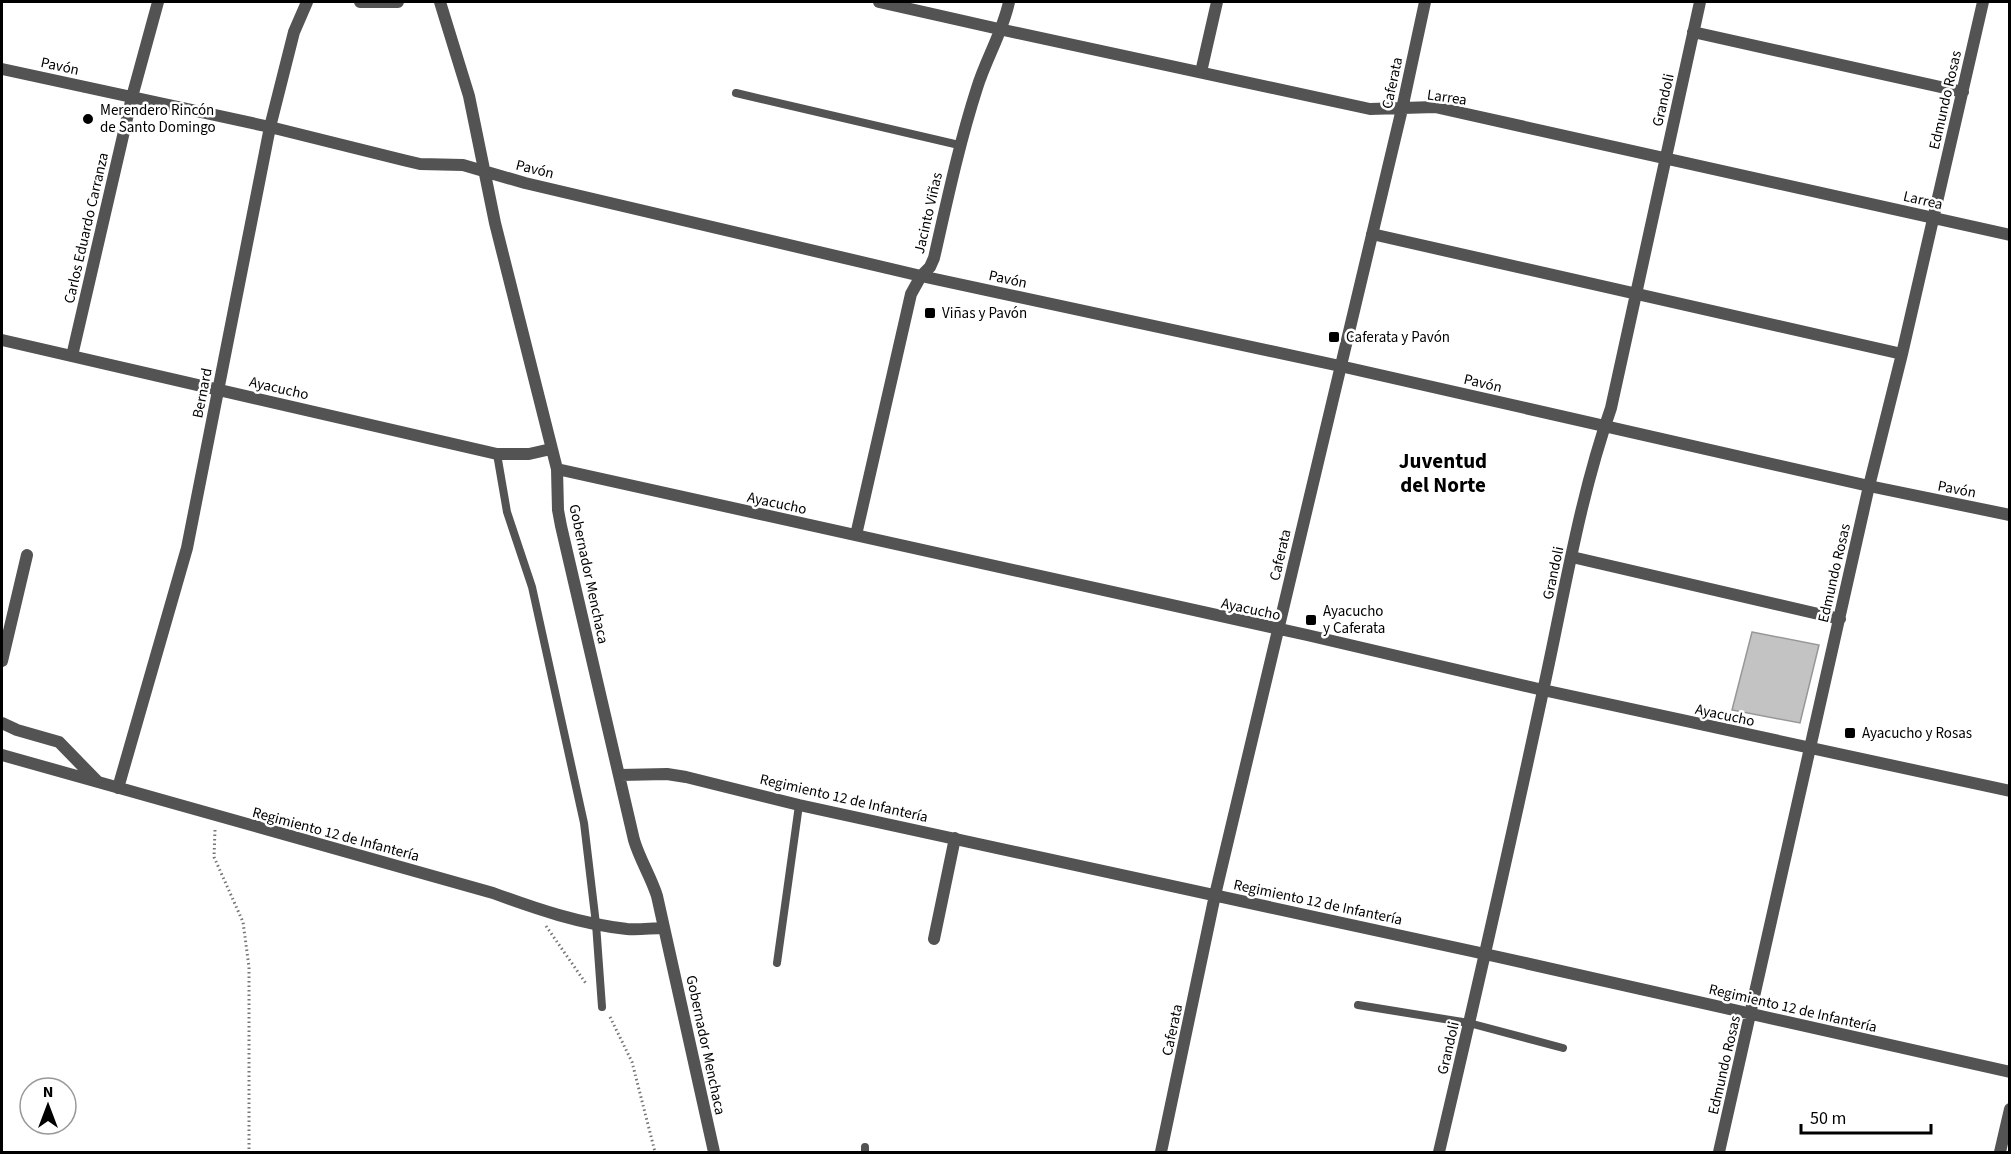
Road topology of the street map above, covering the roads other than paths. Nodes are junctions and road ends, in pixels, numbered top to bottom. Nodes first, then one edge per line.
1 (158, 2) edge
2 (308, 2) edge
3 (360, 2) edge
4 (398, 2) edge
5 (440, 2) edge
6 (879, 2) edge
7 (1009, 2) edge
8 (1217, 2) edge
9 (1425, 2) edge
10 (1700, 2) edge
11 (1983, 2) edge
12 (999, 29) junction
13 (1693, 32) junction
14 (2, 69) edge
15 (1201, 72) junction
16 (1963, 92) junction
17 (736, 93) dead end
18 (132, 97) junction
19 (1402, 109) junction
20 (270, 127) junction
21 (959, 145) junction
22 (1665, 159) junction
23 (485, 171) junction
24 (1933, 218) junction
25 (1372, 234) junction
26 (2010, 235) edge
27 (921, 276) junction
28 (1636, 293) junction
29 (2, 340) edge
30 (1902, 354) junction
31 (72, 356) junction
32 (1340, 366) junction
33 (218, 389) junction
34 (1604, 426) junction
35 (551, 449) junction
36 (497, 454) junction
37 (557, 469) junction
38 (1869, 486) junction
39 (2010, 515) edge
40 (856, 535) junction
41 (27, 555) dead end
42 (1572, 556) junction
43 (1840, 619) junction
44 (1278, 630) junction
45 (2, 661) edge
46 (1543, 690) junction
47 (2, 723) edge
48 (1811, 748) junction
49 (2, 755) edge
50 (620, 776) junction
51 (98, 782) junction
52 (118, 789) junction
53 (2010, 791) edge
54 (799, 805) junction
55 (956, 838) junction
56 (1215, 895) junction
57 (596, 924) junction
58 (664, 928) junction
59 (934, 939) dead end
60 (1485, 954) junction
61 (777, 963) dead end
62 (1358, 1005) dead end
63 (602, 1007) road end
64 (1751, 1014) junction
65 (1469, 1023) junction
66 (1563, 1048) dead end
67 (2010, 1072) edge
68 (2010, 1109) edge
69 (714, 1152) edge
70 (1161, 1152) edge
71 (1439, 1152) edge
72 (1719, 1152) edge
73 (2000, 1152) edge

1 - 18 street, Carlos Eduardo Carranza
2 - 20 street, Bernard
3 - 4 street
5 - 23 street, Gobernador Menchaca
6 - 12 street, Larrea
7 - 12 street, Jacinto Viñas
8 - 15 street
9 - 19 street, Caferata
10 - 13 street, Grandoli
11 - 16 street, Edmundo Rosas
12 - 15 street, Larrea
12 - 21 street, Jacinto Viñas
13 - 16 street
13 - 22 street, Grandoli
14 - 18 street, Pavón
15 - 19 street, Larrea
16 - 24 street, Edmundo Rosas
17 - 21 lane
18 - 20 street, Pavón
18 - 31 street, Carlos Eduardo Carranza
19 - 22 street, Larrea
19 - 25 street, Caferata
20 - 23 street, Pavón
20 - 33 street, Bernard
21 - 27 street, Jacinto Viñas
22 - 24 street, Larrea
22 - 28 street, Grandoli
23 - 27 street, Pavón
23 - 35 street, Gobernador Menchaca
24 - 26 street, Larrea
24 - 30 street, Edmundo Rosas
25 - 28 street
25 - 32 street, Caferata
27 - 32 street, Pavón
27 - 40 street, Jacinto Viñas
28 - 30 street
28 - 34 street, Grandoli
29 - 31 street, Ayacucho
30 - 38 street, Edmundo Rosas
31 - 33 street, Ayacucho
32 - 34 street, Pavón
32 - 44 street, Caferata
33 - 36 street, Ayacucho
33 - 52 street, Bernard
34 - 38 street, Pavón
34 - 42 street, Grandoli
35 - 36 street, Ayacucho
35 - 37 street, Gobernador Menchaca
36 - 57 lane
37 - 40 street, Ayacucho
37 - 50 street, Gobernador Menchaca
38 - 39 street, Pavón
38 - 43 street, Edmundo Rosas
40 - 44 street, Ayacucho
41 - 45 street
42 - 43 street
42 - 46 street, Grandoli
43 - 48 street, Edmundo Rosas
44 - 46 street, Ayacucho
44 - 56 street, Caferata
46 - 48 street, Ayacucho
46 - 60 street, Grandoli
47 - 51 street
48 - 53 street, Ayacucho
48 - 64 street, Edmundo Rosas
49 - 51 street, Regimiento 12 de Infantería
50 - 54 street, Regimiento 12 de Infantería
50 - 58 street, Gobernador Menchaca
51 - 52 street, Regimiento 12 de Infantería
52 - 57 street, Regimiento 12 de Infantería
54 - 55 street, Regimiento 12 de Infantería
54 - 61 lane
55 - 56 street, Regimiento 12 de Infantería
55 - 59 street
56 - 60 street, Regimiento 12 de Infantería
56 - 70 street, Caferata
57 - 58 street, Regimiento 12 de Infantería
57 - 63 lane
58 - 69 street, Gobernador Menchaca
60 - 64 street, Regimiento 12 de Infantería
60 - 65 street, Grandoli
62 - 65 lane
64 - 67 street, Regimiento 12 de Infantería
64 - 72 street, Edmundo Rosas
65 - 66 lane
65 - 71 street, Grandoli
68 - 73 street

